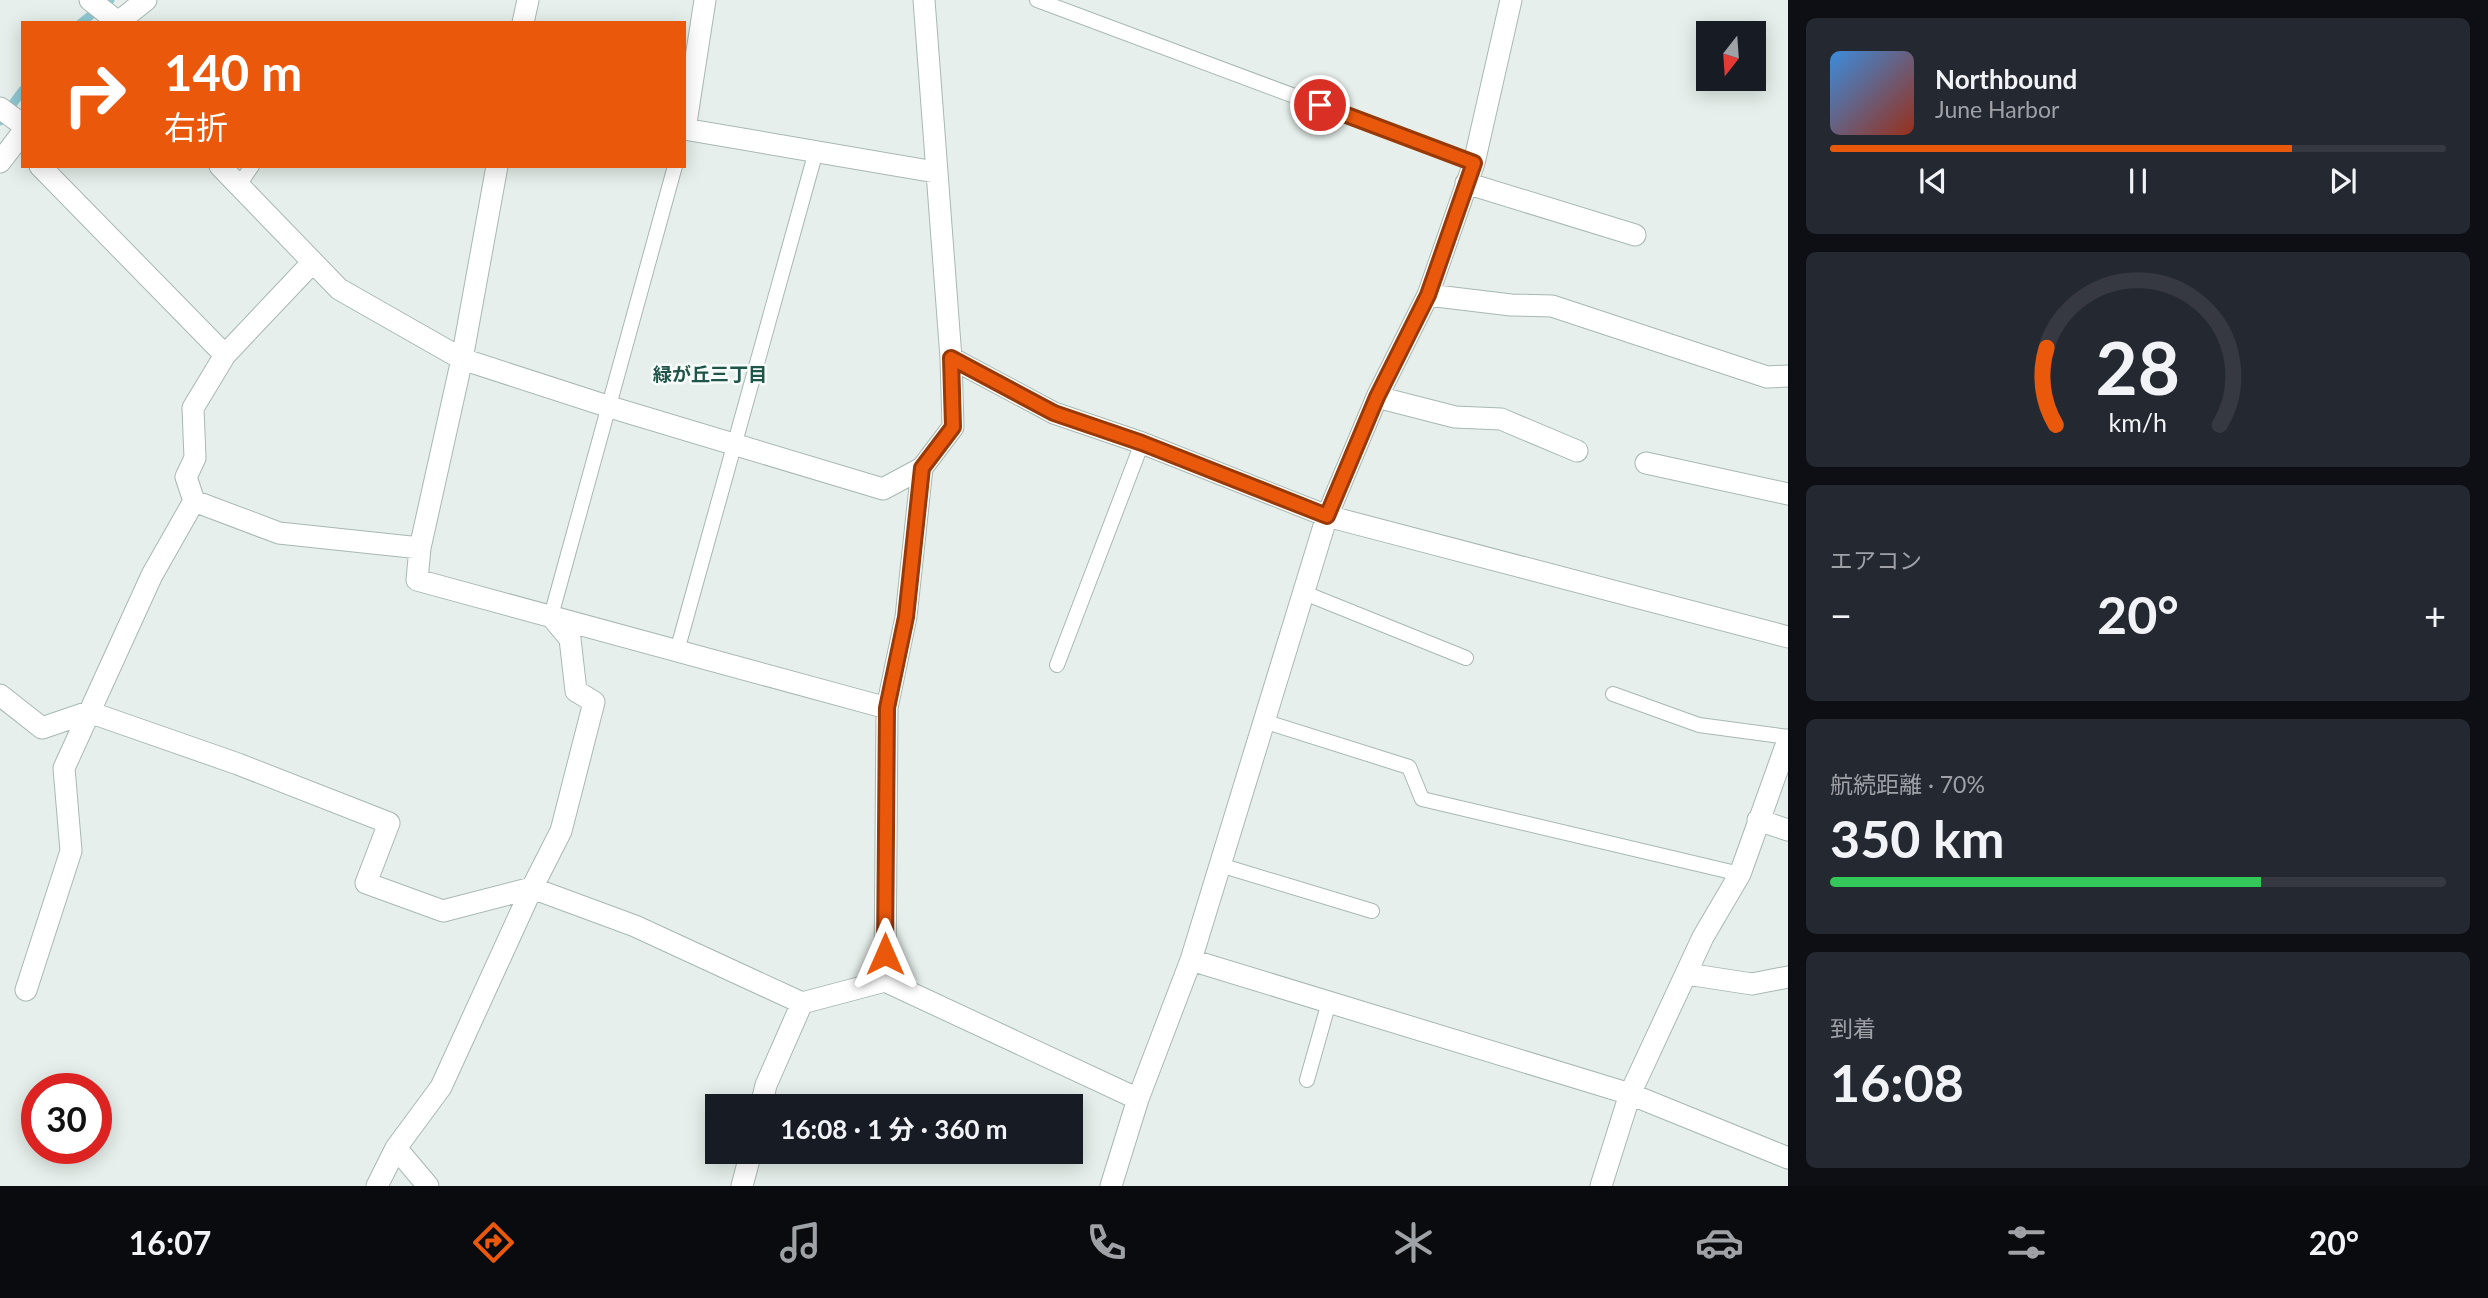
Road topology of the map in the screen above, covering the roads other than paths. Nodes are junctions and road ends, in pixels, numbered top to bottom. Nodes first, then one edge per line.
1 (90, 0) edge
2 (146, 0) edge
3 (528, 0) edge
4 (705, 0) edge
5 (924, 0) edge
6 (1037, 0) edge
7 (1511, 0) edge
8 (116, 20) edge
9 (523, 21) edge
10 (686, 124) edge
11 (16, 129) edge
12 (686, 130) edge
13 (816, 151) junction
14 (0, 162) edge
15 (1474, 163) junction
16 (42, 168) edge
17 (222, 168) edge
18 (251, 168) edge
19 (497, 168) edge
20 (674, 168) edge
21 (935, 172) junction
22 (1466, 183) junction
23 (239, 185) junction
24 (1635, 235) dead end
25 (313, 263) junction
26 (1428, 295) junction
27 (225, 355) junction
28 (951, 358) junction
29 (462, 359) junction
30 (1788, 376) edge
31 (1377, 397) junction
32 (610, 407) junction
33 (735, 443) junction
34 (1142, 443) junction
35 (1577, 451) dead end
36 (1646, 463) dead end
37 (922, 468) junction
38 (1788, 494) edge
39 (194, 501) junction
40 (1327, 516) junction
41 (420, 548) junction
42 (1302, 593) junction
43 (551, 616) junction
44 (1788, 637) edge
45 (677, 651) junction
46 (1466, 658) dead end
47 (1057, 665) dead end
48 (1613, 694) dead end
49 (0, 695) edge
50 (887, 708) junction
51 (89, 712) junction
52 (1263, 721) junction
53 (1788, 738) edge
54 (1758, 820) junction
55 (1788, 830) edge
56 (1220, 865) junction
57 (1740, 874) junction
58 (531, 888) junction
59 (1371, 911) dead end
60 (1192, 960) junction
61 (1687, 974) junction
62 (1788, 977) edge
63 (885, 981) junction
64 (26, 990) dead end
65 (1329, 1002) junction
66 (802, 1003) junction
67 (1307, 1080) dead end
68 (764, 1094) edge
69 (1630, 1094) junction
70 (1138, 1099) junction
71 (396, 1148) junction
72 (1788, 1158) edge
73 (748, 1164) edge
74 (377, 1186) edge
75 (428, 1186) edge
76 (742, 1186) edge
77 (1111, 1186) edge
78 (1601, 1186) edge

1 - 8 street
2 - 8 street
3 - 9 street
4 - 10 street
5 - 21 street
6 - 15 lane
7 - 15 street
11 - 14 street
12 - 13 street
13 - 21 street
13 - 33 lane
15 - 22 street
16 - 27 street
17 - 23 street
18 - 23 lane
19 - 29 street
20 - 32 lane
21 - 28 street
22 - 24 street
22 - 26 street
23 - 25 street
25 - 27 street
25 - 29 street
26 - 30 street
26 - 31 street
27 - 39 street
28 - 34 street
28 - 37 street
29 - 32 street
29 - 41 street
31 - 35 street
31 - 40 street
32 - 33 street
32 - 43 lane
33 - 37 street
33 - 45 lane
34 - 40 street
34 - 47 lane
36 - 38 street
37 - 50 street
39 - 41 street
39 - 51 street
40 - 42 street
40 - 44 street
41 - 43 street
42 - 46 lane
42 - 52 street
43 - 45 street
43 - 58 street
45 - 50 street
48 - 53 lane
49 - 51 street
50 - 63 street
51 - 58 street
51 - 64 street
52 - 56 street
52 - 57 lane
53 - 54 street
54 - 55 street
54 - 57 street
56 - 59 lane
56 - 60 street
57 - 61 street
58 - 66 street
58 - 71 street
60 - 65 street
60 - 70 street
61 - 62 street
61 - 69 street
63 - 66 street
63 - 70 street
65 - 67 lane
65 - 69 street
66 - 68 street
69 - 72 street
69 - 78 street
70 - 77 street
71 - 74 street
71 - 75 street
73 - 76 street

